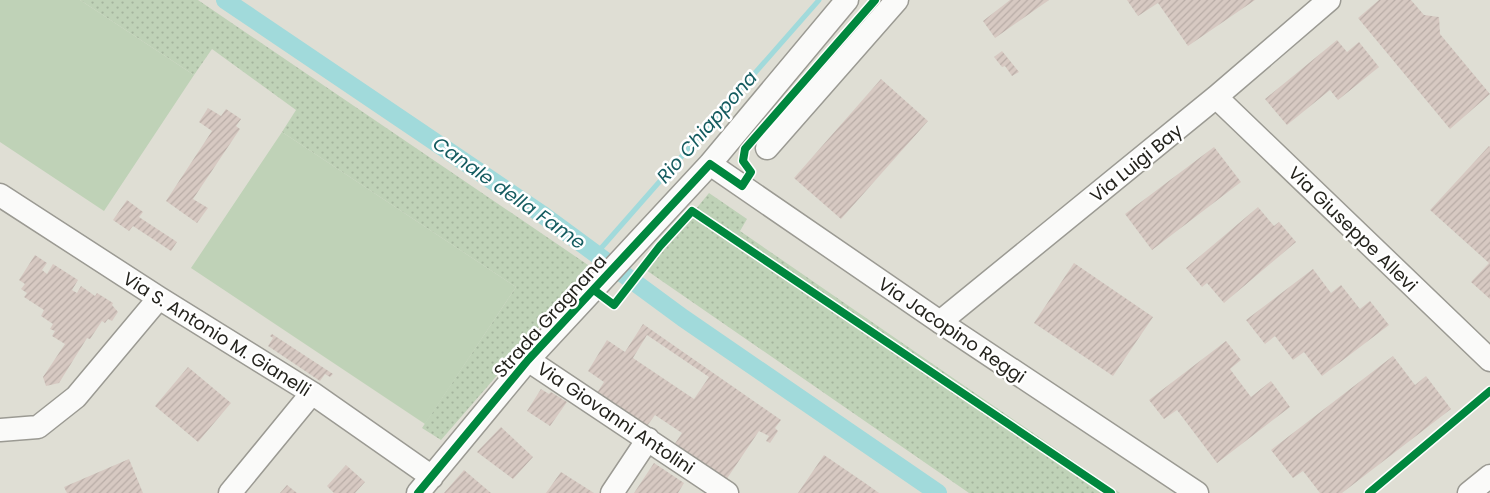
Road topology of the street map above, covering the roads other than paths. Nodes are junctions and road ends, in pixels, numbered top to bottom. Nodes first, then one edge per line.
1 (847, 0) edge
2 (897, 0) edge
3 (1329, 0) edge
4 (1216, 97) junction
5 (768, 148) dead end
6 (710, 164) junction
7 (0, 195) edge
8 (159, 298) junction
9 (940, 322) junction
10 (528, 360) junction
11 (1490, 360) edge
12 (312, 393) junction
13 (0, 430) edge
14 (648, 439) junction
15 (1490, 476) edge
16 (425, 485) edge
17 (230, 493) edge
18 (612, 493) edge
19 (727, 493) edge
20 (1197, 493) edge
21 (1469, 493) edge

1 - 6 street, Strada Gragnana
2 - 5 street
3 - 4 street, Via Luigi Bay
4 - 9 street, Via Luigi Bay
4 - 11 street, Via Giuseppe Allevi
6 - 9 street, Via Jacopino Reggi
6 - 10 street, Strada Gragnana
7 - 8 street, Via S. Antonio M. Gianelli
8 - 12 street, Via S. Antonio M. Gianelli
8 - 13 street
9 - 20 street, Via Jacopino Reggi
10 - 14 street, Via Giovanni Antolini
10 - 16 street, Strada Gragnana
12 - 16 street, Via S. Antonio M. Gianelli
12 - 17 street
14 - 18 street
14 - 19 street, Via Giovanni Antolini
15 - 21 street

